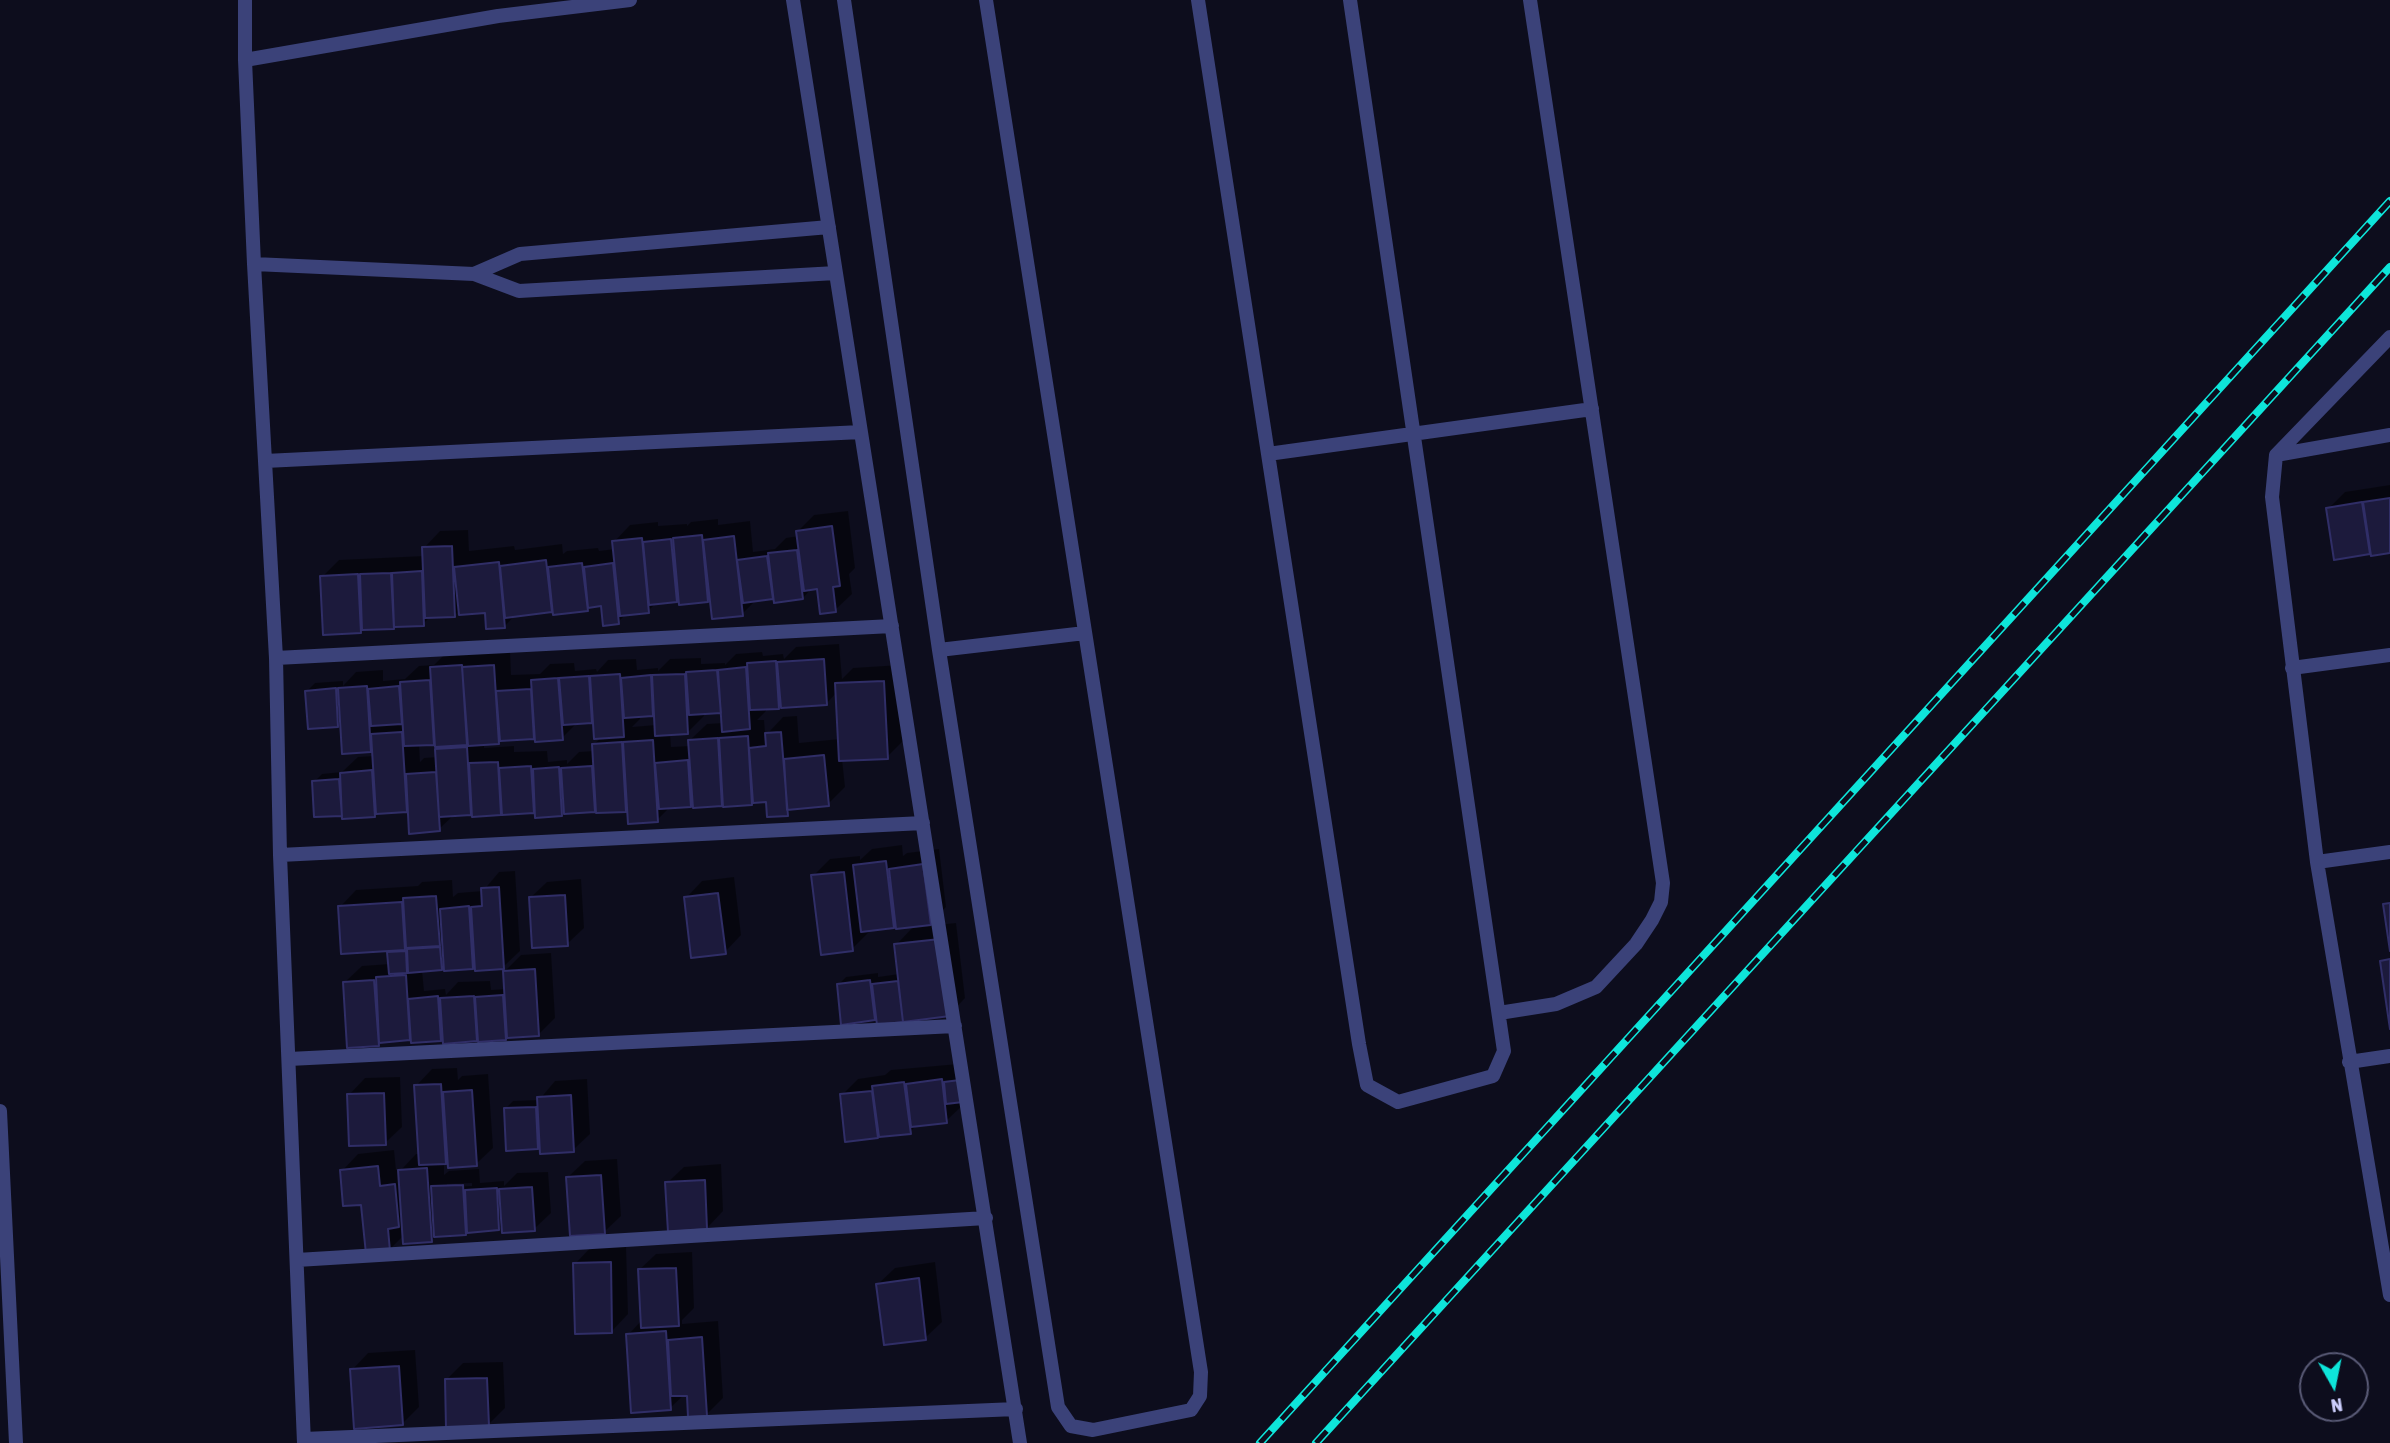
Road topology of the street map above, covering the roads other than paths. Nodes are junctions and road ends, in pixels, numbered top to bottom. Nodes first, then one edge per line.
1 (245, 0) edge
2 (513, 0) edge
3 (630, 0) edge
4 (793, 0) edge
5 (844, 0) edge
6 (986, 0) edge
7 (1198, 0) edge
8 (1350, 0) edge
9 (1530, 0) edge
10 (498, 16) junction
11 (245, 60) junction
12 (829, 227) junction
13 (254, 264) junction
14 (836, 273) junction
15 (474, 274) junction
16 (2390, 337) edge
17 (1592, 409) junction
18 (861, 432) junction
19 (1413, 433) junction
20 (2390, 435) edge
21 (1268, 454) junction
22 (2276, 455) junction
23 (265, 461) junction
24 (892, 626) junction
25 (1085, 633) junction
26 (939, 650) junction
27 (2390, 655) edge
28 (276, 658) junction
29 (2292, 668) junction
30 (923, 823) junction
31 (2390, 852) edge
32 (280, 855) junction
33 (2317, 862) junction
34 (1499, 1013) junction
35 (955, 1026) junction
36 (2390, 1056) edge
37 (289, 1059) junction
38 (2349, 1062) junction
39 (0, 1111) edge
40 (986, 1218) junction
41 (297, 1260) junction
42 (2387, 1261) edge
43 (2390, 1295) edge
44 (1016, 1409) junction
45 (304, 1441) edge
46 (16, 1443) edge
47 (1020, 1443) edge

1 - 11 street
2 - 10 street
3 - 10 street
4 - 12 street
5 - 26 street
6 - 25 street
7 - 21 street
8 - 19 street
9 - 17 street
10 - 11 street
11 - 13 street
12 - 14 street
12 - 15 street
13 - 15 street
13 - 23 street
14 - 15 street
14 - 18 street
16 - 22 street
17 - 19 street
17 - 34 street
18 - 23 street
18 - 24 street
19 - 21 street
19 - 34 street
20 - 22 street
21 - 34 street
22 - 29 street
23 - 28 street
24 - 28 street
24 - 30 street
25 - 26 street
25 - 26 street
27 - 29 street
28 - 32 street
29 - 33 street
30 - 32 street
30 - 35 street
31 - 33 street
32 - 37 street
33 - 38 street
35 - 37 street
35 - 40 street
36 - 38 street
37 - 41 street
38 - 42 street
39 - 46 street
40 - 41 street
40 - 44 street
41 - 45 street
42 - 43 street
44 - 45 street
44 - 47 street

